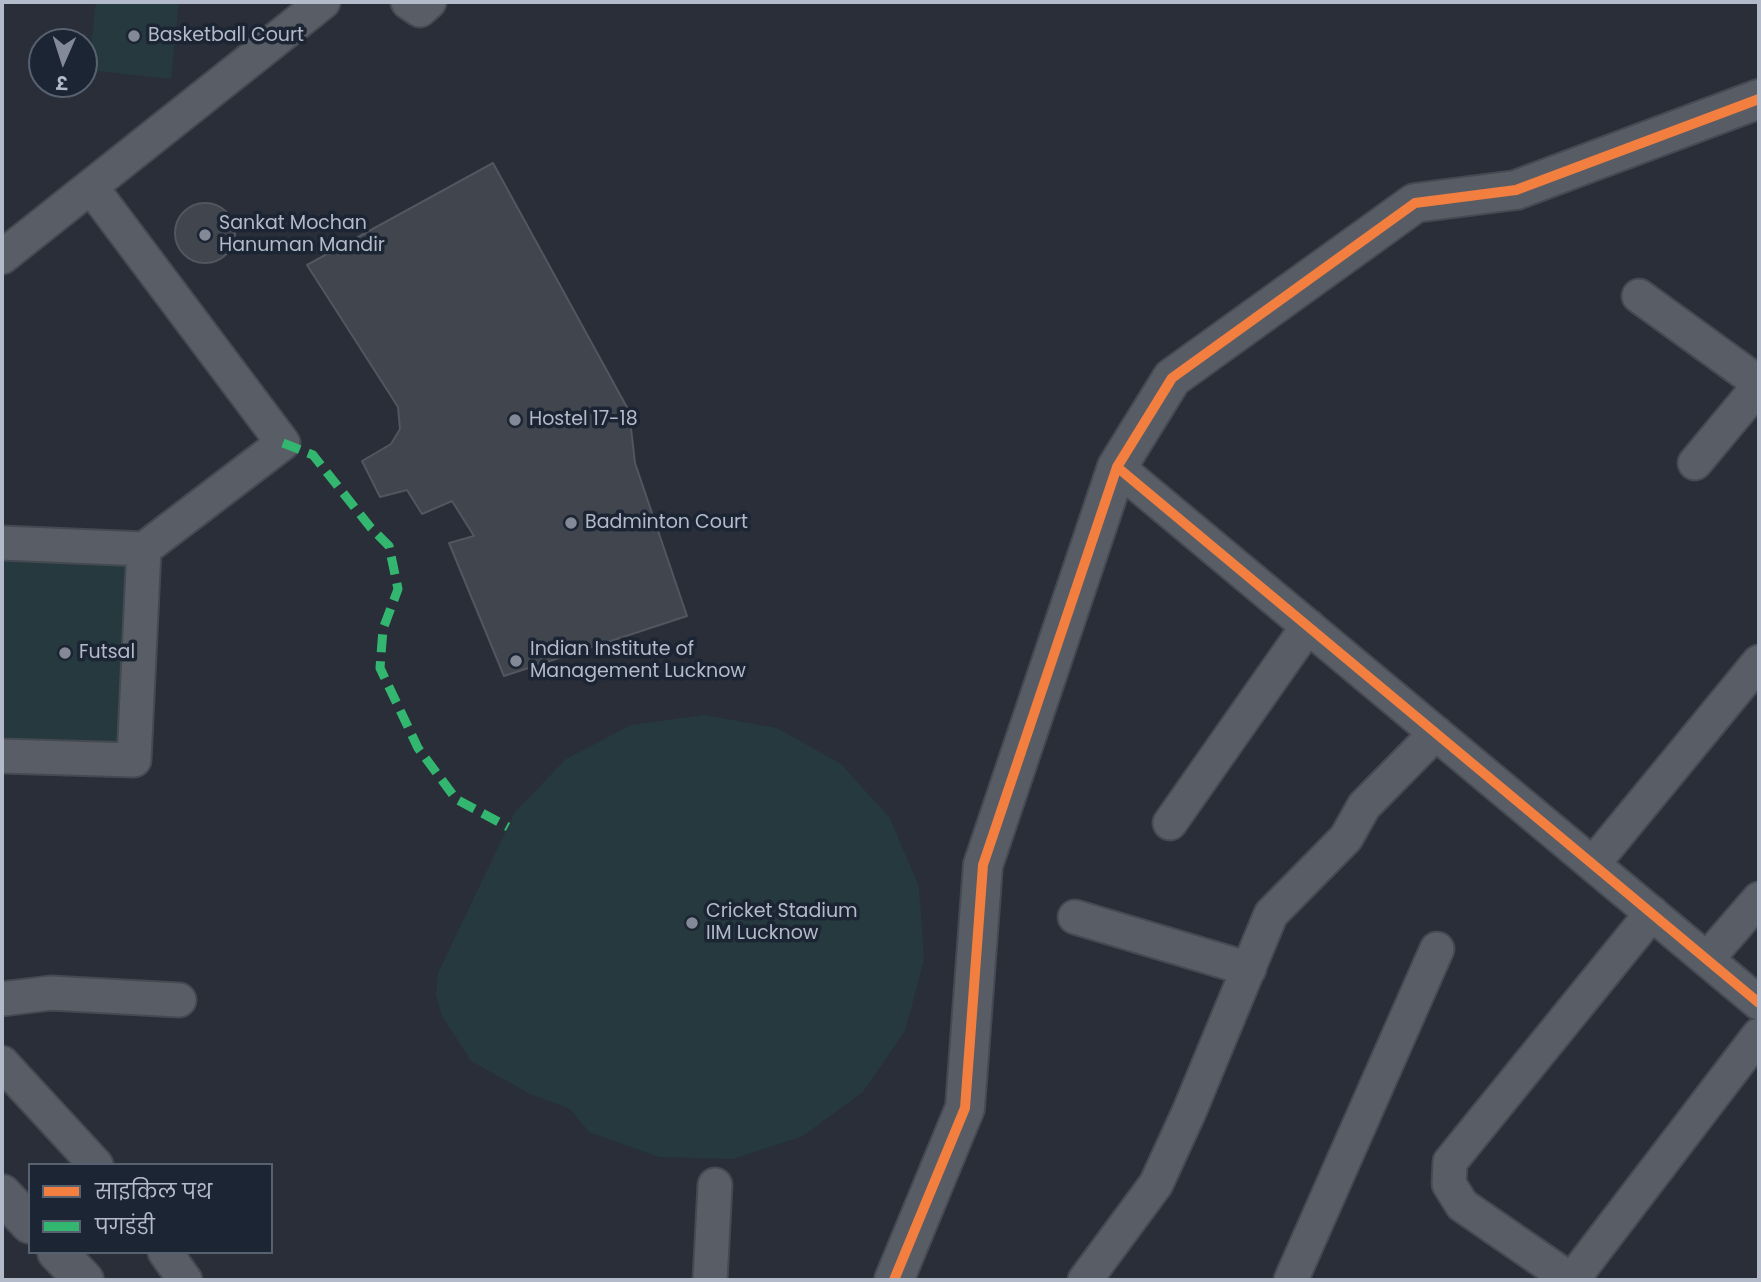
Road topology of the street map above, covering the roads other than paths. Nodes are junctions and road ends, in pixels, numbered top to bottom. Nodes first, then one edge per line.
1 (323, 2) edge
2 (408, 2) edge
3 (429, 2) edge
4 (1759, 99) edge
5 (91, 187) junction
6 (2, 257) edge
7 (1639, 296) dead end
8 (1759, 384) edge
9 (1695, 463) dead end
10 (1117, 467) junction
11 (2, 543) edge
12 (144, 550) junction
13 (1308, 626) junction
14 (1759, 662) edge
15 (1436, 733) junction
16 (2, 756) edge
17 (1170, 823) dead end
18 (1593, 864) junction
19 (1759, 899) edge
20 (1651, 913) junction
21 (1075, 917) dead end
22 (1437, 949) dead end
23 (1707, 959) junction
24 (1248, 969) junction
25 (2, 999) edge
26 (179, 1000) dead end
27 (1759, 1003) edge
28 (1759, 1035) edge
29 (2, 1063) edge
30 (94, 1163) edge
31 (715, 1185) dead end
32 (2, 1194) edge
33 (28, 1222) edge
34 (59, 1254) edge
35 (166, 1254) edge
36 (84, 1280) edge
37 (185, 1280) edge
38 (710, 1280) edge
39 (894, 1280) edge
40 (1085, 1280) edge
41 (1291, 1280) edge
42 (1571, 1280) edge

1 - 5 street
2 - 3 street
4 - 10 street
5 - 6 street
5 - 12 street
7 - 8 street
8 - 9 street
10 - 13 street
10 - 39 street
11 - 12 street
12 - 16 street
13 - 15 street
13 - 17 street
14 - 18 street
15 - 18 street
15 - 24 street
18 - 20 street
19 - 23 street
20 - 23 street
20 - 42 street
21 - 24 street
22 - 41 street
23 - 27 street
24 - 40 street
25 - 26 street
28 - 42 street
29 - 30 street
31 - 38 street
32 - 33 street
34 - 36 street
35 - 37 street

